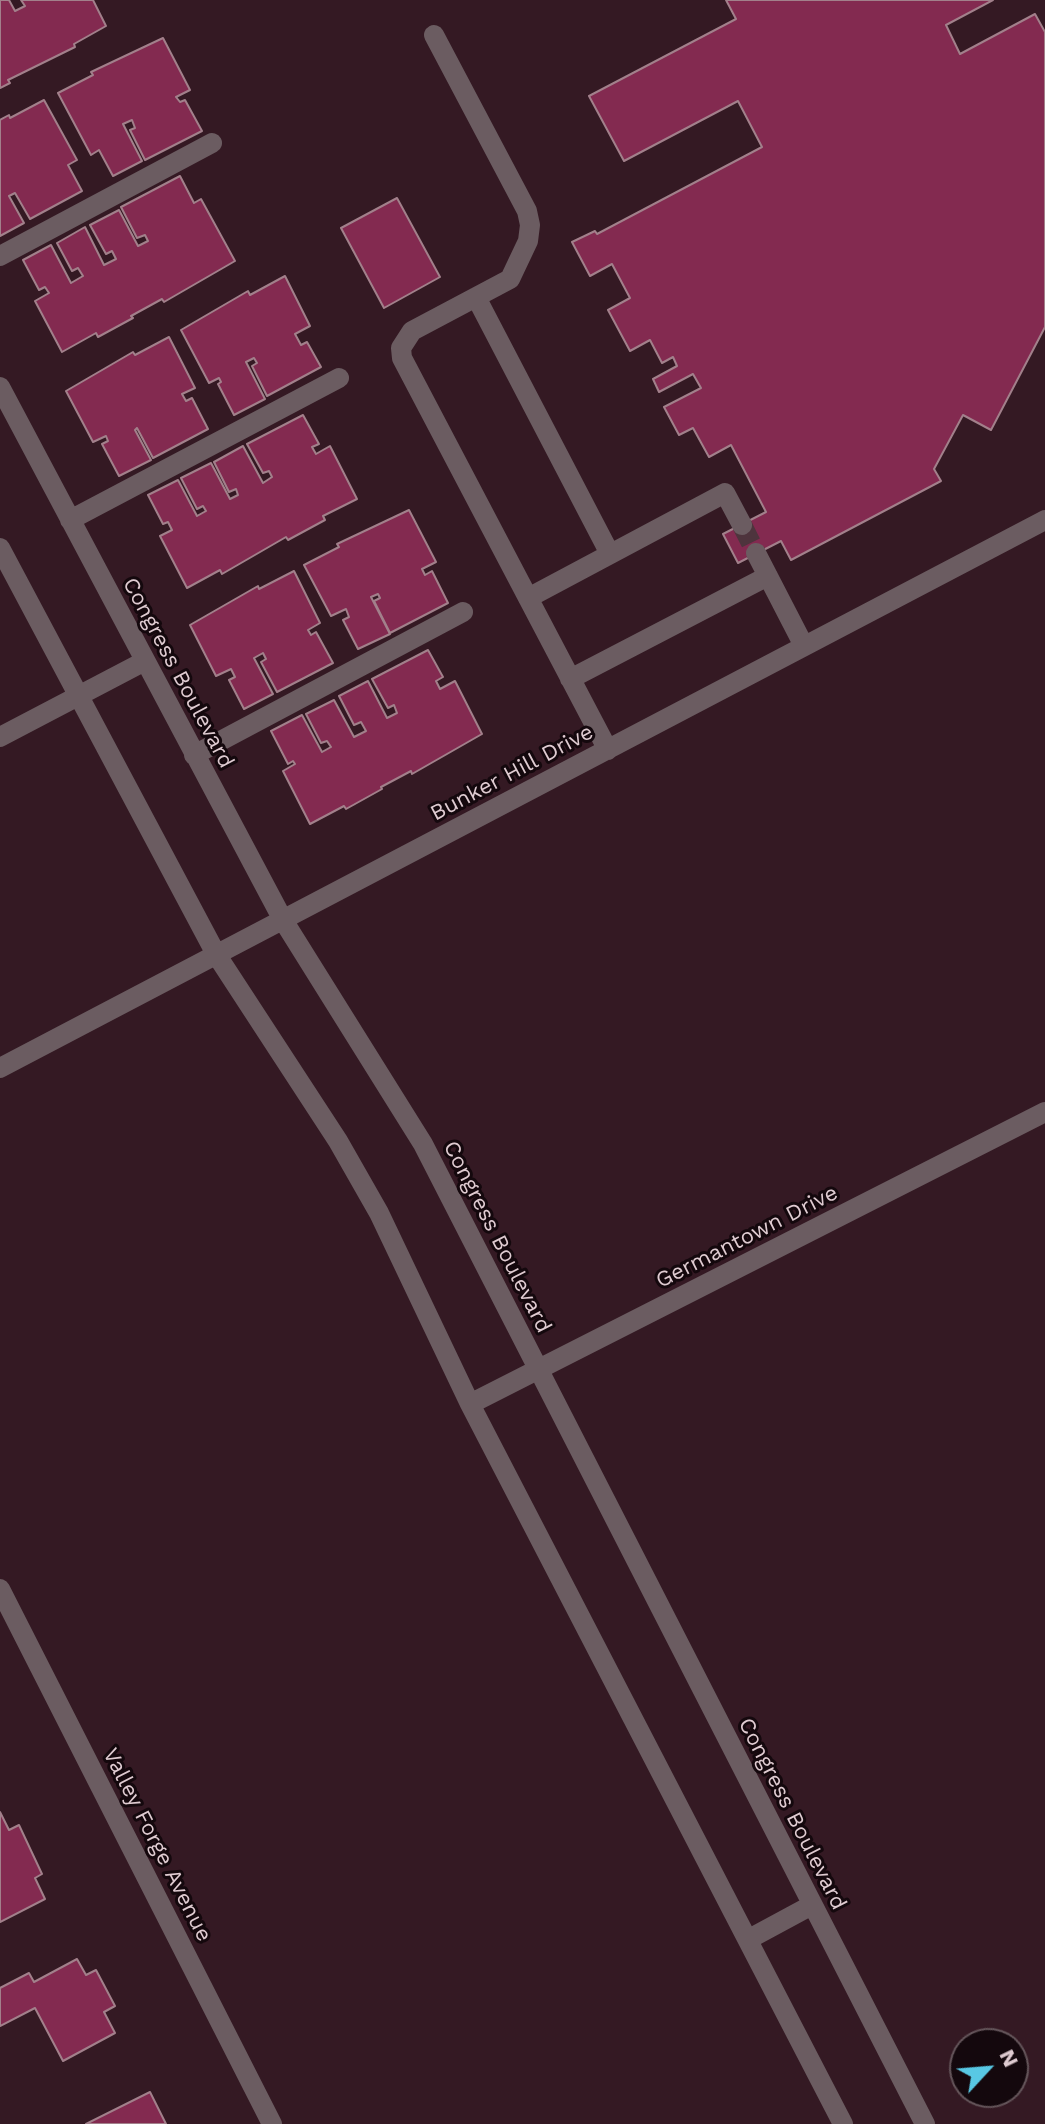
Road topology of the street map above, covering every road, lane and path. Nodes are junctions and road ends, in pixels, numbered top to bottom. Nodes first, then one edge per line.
1 (434, 35) dead end
2 (212, 143) dead end
3 (0, 256) edge
4 (476, 297) junction
5 (339, 378) dead end
6 (0, 387) edge
7 (70, 520) junction
8 (1045, 520) edge
9 (742, 525) tunnel mouth
10 (0, 548) edge
11 (756, 553) tunnel mouth
12 (610, 554) junction
13 (768, 576) junction
14 (528, 598) junction
15 (463, 612) dead end
16 (804, 646) junction
17 (145, 661) junction
18 (570, 679) junction
19 (78, 696) junction
20 (0, 737) edge
21 (608, 750) junction
22 (194, 755) junction
23 (283, 920) junction
24 (216, 954) junction
25 (0, 1068) edge
26 (1045, 1112) edge
27 (538, 1370) junction
28 (470, 1404) junction
29 (0, 1589) edge
30 (812, 1905) junction
31 (749, 1939) junction
32 (272, 2124) edge
33 (843, 2124) edge
34 (925, 2124) edge

1 - 4 street
2 - 3 street
4 - 12 street
4 - 14 street
5 - 7 street
6 - 7 street, Congress Boulevard
7 - 17 street, Congress Boulevard
8 - 16 street, Bunker Hill Drive
9 - 12 street
10 - 19 street
11 - 13 street
12 - 14 street
13 - 16 street
13 - 18 street
14 - 18 street
15 - 22 street
16 - 21 street, Bunker Hill Drive
17 - 19 street
17 - 22 street, Congress Boulevard
18 - 21 street
19 - 20 street
19 - 24 street
21 - 23 street, Bunker Hill Drive
22 - 23 street, Congress Boulevard
23 - 24 street, Bunker Hill Drive
23 - 27 street, Congress Boulevard
24 - 25 street, Bunker Hill Drive
24 - 28 street
26 - 27 street, Germantown Drive
27 - 28 street, Germantown Drive
27 - 30 street, Congress Boulevard
28 - 31 street
29 - 32 street, Valley Forge Avenue
30 - 31 street
30 - 34 street, Congress Boulevard
31 - 33 street

